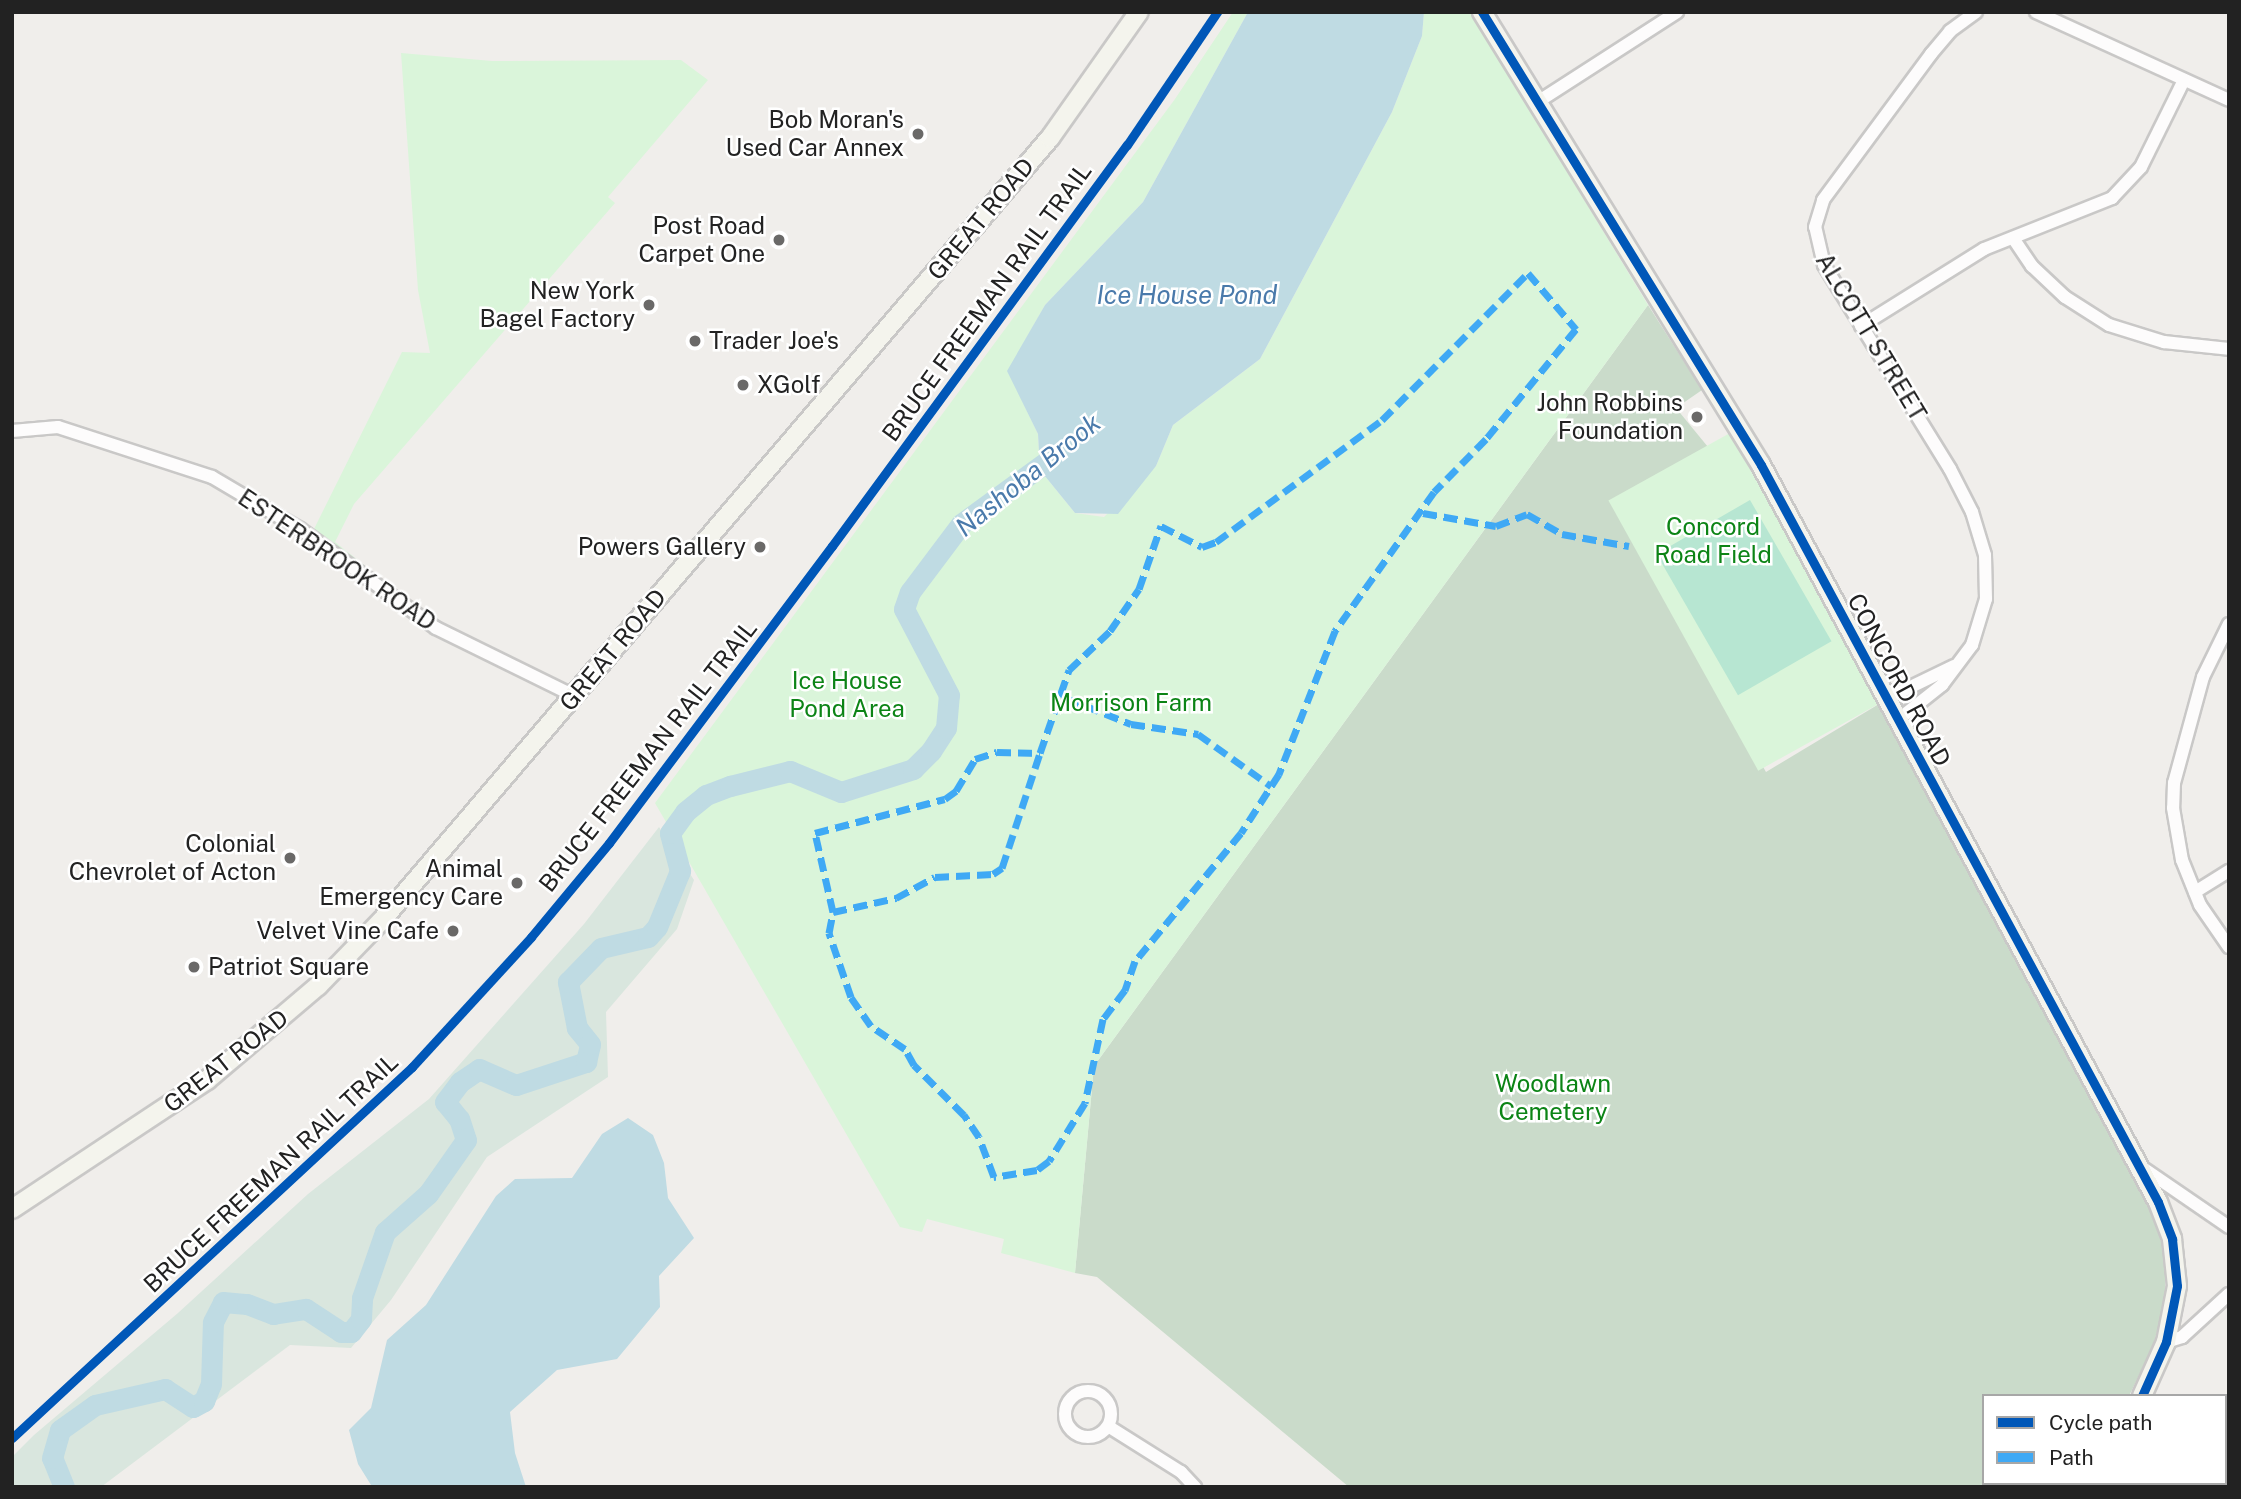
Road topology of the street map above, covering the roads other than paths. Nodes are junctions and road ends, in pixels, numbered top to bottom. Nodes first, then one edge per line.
1 (1139, 12) edge
2 (1482, 12) edge
3 (1677, 12) edge
4 (1976, 12) edge
5 (2036, 12) edge
6 (2184, 80) junction
7 (2229, 100) edge
8 (1536, 103) junction
9 (2013, 237) junction
10 (1861, 326) junction
11 (2229, 349) edge
12 (12, 431) edge
13 (2229, 624) edge
14 (1963, 659) junction
15 (574, 696) junction
16 (1888, 698) junction
17 (1899, 719) junction
18 (2229, 871) edge
19 (2194, 892) junction
20 (2229, 947) edge
21 (2138, 1164) junction
22 (12, 1209) edge
23 (2229, 1227) edge
24 (2229, 1294) edge
25 (2166, 1342) junction
26 (2143, 1394) edge
27 (1111, 1428) dead end
28 (1195, 1487) edge

1 - 15 main road, GREAT ROAD
2 - 8 main road, CONCORD ROAD
3 - 8 street
4 - 10 street, ALCOTT STREET
5 - 6 street
6 - 7 street
6 - 9 street
8 - 16 main road, CONCORD ROAD
9 - 10 street
9 - 11 street
10 - 14 street, ALCOTT STREET
12 - 15 street, ESTERBROOK ROAD
13 - 19 street
14 - 16 street
14 - 17 street, ALCOTT STREET
15 - 22 main road, GREAT ROAD
16 - 17 main road, CONCORD ROAD
17 - 21 main road, CONCORD ROAD
18 - 19 street
19 - 20 street
21 - 23 street
21 - 25 main road, CONCORD ROAD
24 - 25 street
25 - 26 main road, CONCORD ROAD
27 - 28 street

